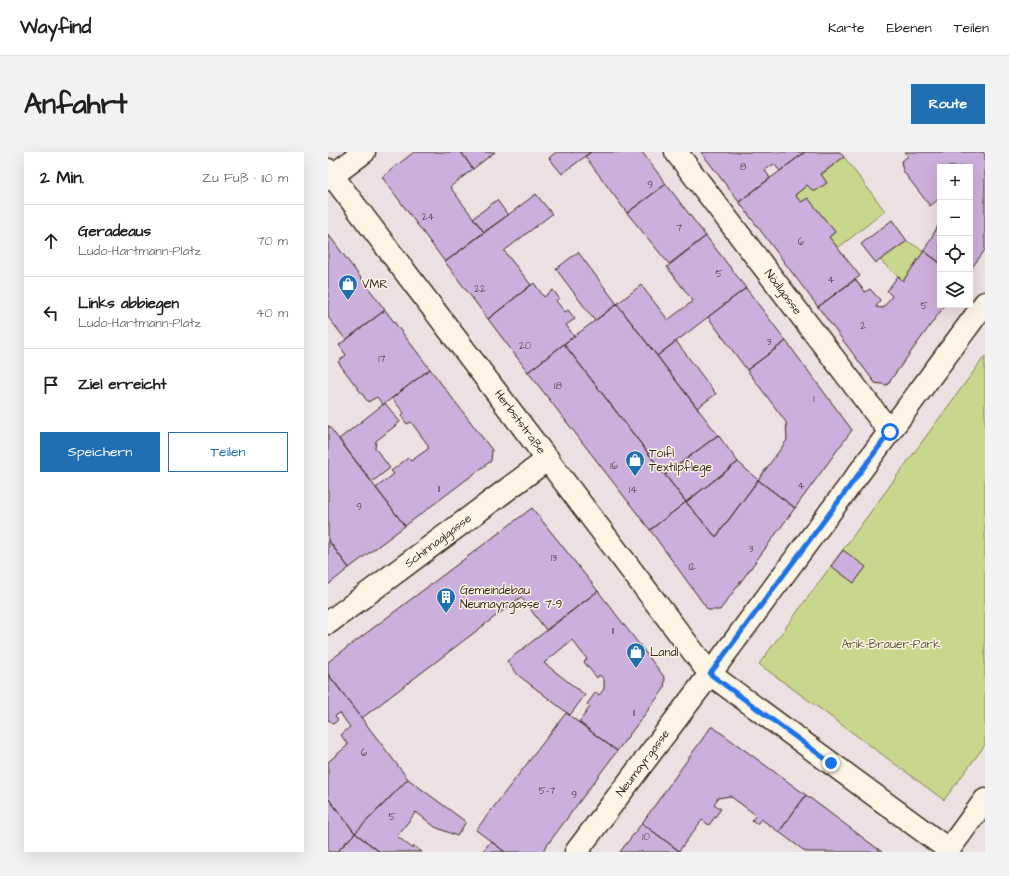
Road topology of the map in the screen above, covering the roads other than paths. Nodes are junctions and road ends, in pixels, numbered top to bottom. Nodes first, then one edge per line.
1 (364, 152) edge
2 (676, 152) edge
3 (330, 175) edge
4 (985, 303) edge
5 (890, 432) junction
6 (548, 459) junction
7 (328, 623) edge
8 (710, 674) junction
9 (985, 800) edge
10 (948, 851) edge
11 (576, 852) edge

1 - 3 street
2 - 5 street, Nödlgasse
3 - 6 street, Herbststraße
4 - 5 street, Neumayrgasse
5 - 8 street, Neumayrgasse
6 - 7 street, Schinnaglgasse
6 - 8 street, Herbststraße
8 - 10 street, Herbststraße
8 - 11 street, Neumayrgasse
9 - 10 street

